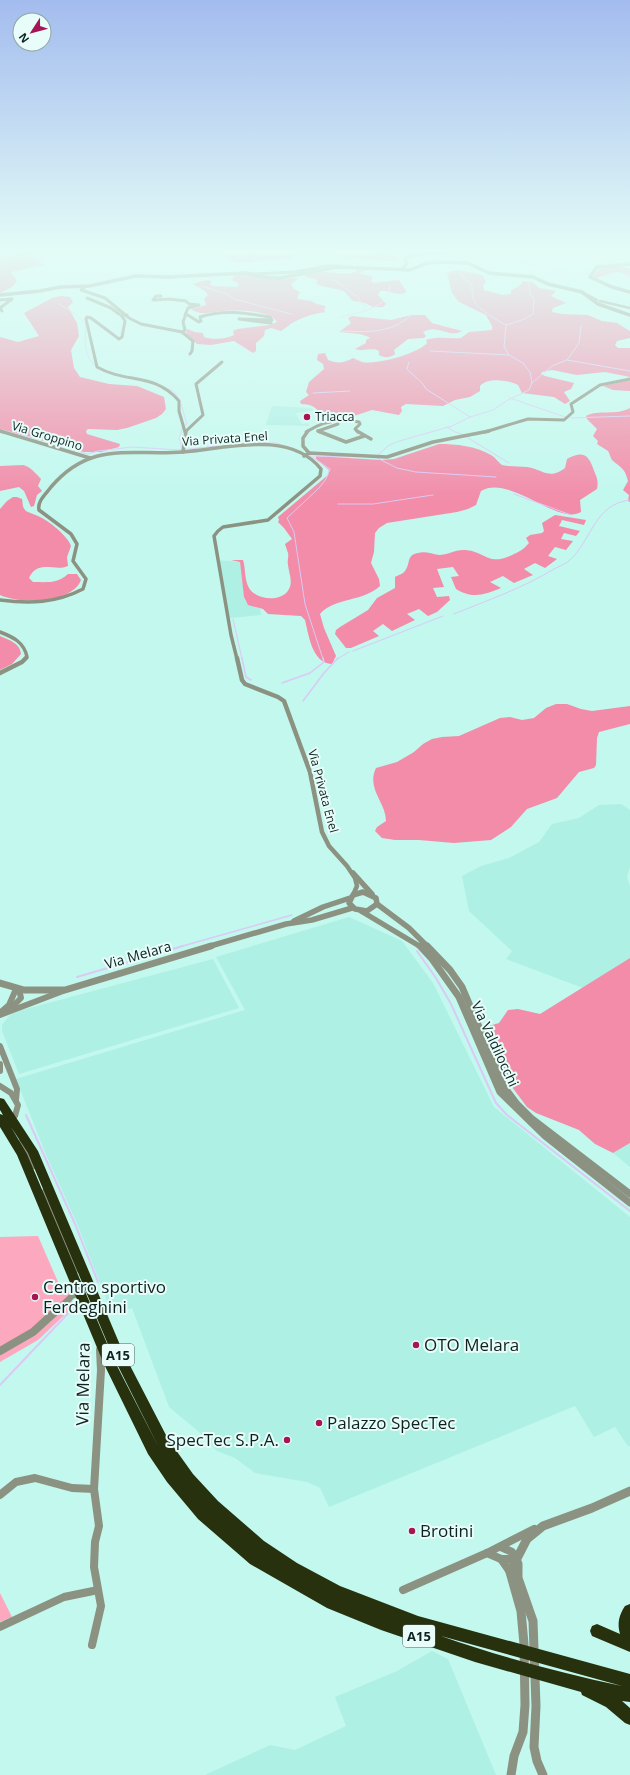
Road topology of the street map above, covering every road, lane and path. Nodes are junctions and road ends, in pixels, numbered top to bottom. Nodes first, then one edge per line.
1 (90, 335) edge
2 (113, 335) edge
3 (122, 335) edge
4 (185, 335) edge
5 (190, 354) dead end
6 (222, 362) dead end
7 (630, 379) edge
8 (338, 424) dead end
9 (0, 431) edge
10 (185, 432) junction
11 (364, 436) junction
12 (371, 439) dead end
13 (183, 450) junction
14 (307, 455) junction
15 (90, 458) junction
16 (0, 600) edge
17 (0, 632) edge
18 (0, 673) edge
19 (353, 872) junction
20 (373, 895) junction
21 (352, 896) junction
22 (377, 904) junction
23 (352, 908) junction
24 (361, 911) junction
25 (286, 924) junction
26 (0, 983) edge
27 (17, 989) junction
28 (65, 990) junction
29 (6, 1011) junction
30 (0, 1014) edge
31 (0, 1046) edge
32 (0, 1064) edge
33 (0, 1071) edge
34 (0, 1086) edge
35 (16, 1100) junction
36 (0, 1102) edge
37 (15, 1116) junction
38 (0, 1118) edge
39 (0, 1122) edge
40 (18, 1136) junction
41 (630, 1194) edge
42 (630, 1203) edge
43 (84, 1290) junction
44 (0, 1351) edge
45 (94, 1489) junction
46 (630, 1492) edge
47 (0, 1495) edge
48 (543, 1526) junction
49 (501, 1546) junction
50 (487, 1553) junction
51 (501, 1559) junction
52 (516, 1559) junction
53 (510, 1572) junction
54 (98, 1590) junction
55 (403, 1590) dead end
56 (630, 1611) edge
57 (0, 1626) edge
58 (597, 1631) dead end
59 (630, 1640) edge
60 (92, 1645) dead end
61 (630, 1645) edge
62 (630, 1681) edge
63 (596, 1690) junction
64 (630, 1695) edge
65 (630, 1718) edge
66 (511, 1775) edge
67 (543, 1775) edge

1 - 10 street
2 - 3 street
4 - 5 street
6 - 10 street
7 - 14 street
8 - 11 street
9 - 15 street, Via Groppino
10 - 13 street
11 - 12 street
11 - 14 street
13 - 14 street, Via Privata Enel
13 - 15 street, Via Privata Enel
14 - 19 street, Via Privata Enel
15 - 16 street, Via Privata Enel
17 - 18 street
19 - 20 street
19 - 21 street
20 - 21 street
20 - 22 street
21 - 23 street
21 - 25 street
22 - 24 street
22 - 41 street, Via Valdilocchi
23 - 24 street
23 - 25 street
24 - 42 street, Via Valdilocchi
25 - 28 street, Via Melara
26 - 27 street
27 - 28 street
27 - 29 street
27 - 30 street
28 - 29 street, Via Melara
29 - 30 street, Via Melara
31 - 35 street
32 - 33 street
34 - 35 street
35 - 37 street, Via Melara
36 - 62 highway, A15 / A15
37 - 39 street
37 - 40 street, Via Melara
38 - 63 highway, A15 / A15
39 - 40 street, Via Melara
40 - 43 street, Via Melara
43 - 44 street
43 - 45 street, Via Melara
45 - 47 street
45 - 54 street, Via Melara
46 - 48 street
48 - 49 street
48 - 52 street
49 - 50 street
49 - 52 street
50 - 51 street
50 - 55 street
51 - 52 street
51 - 53 street
52 - 53 street
52 - 67 street
53 - 66 street
54 - 57 street
54 - 60 street, Via Melara
56 - 59 highway
58 - 61 highway
63 - 64 highway
63 - 65 highway

